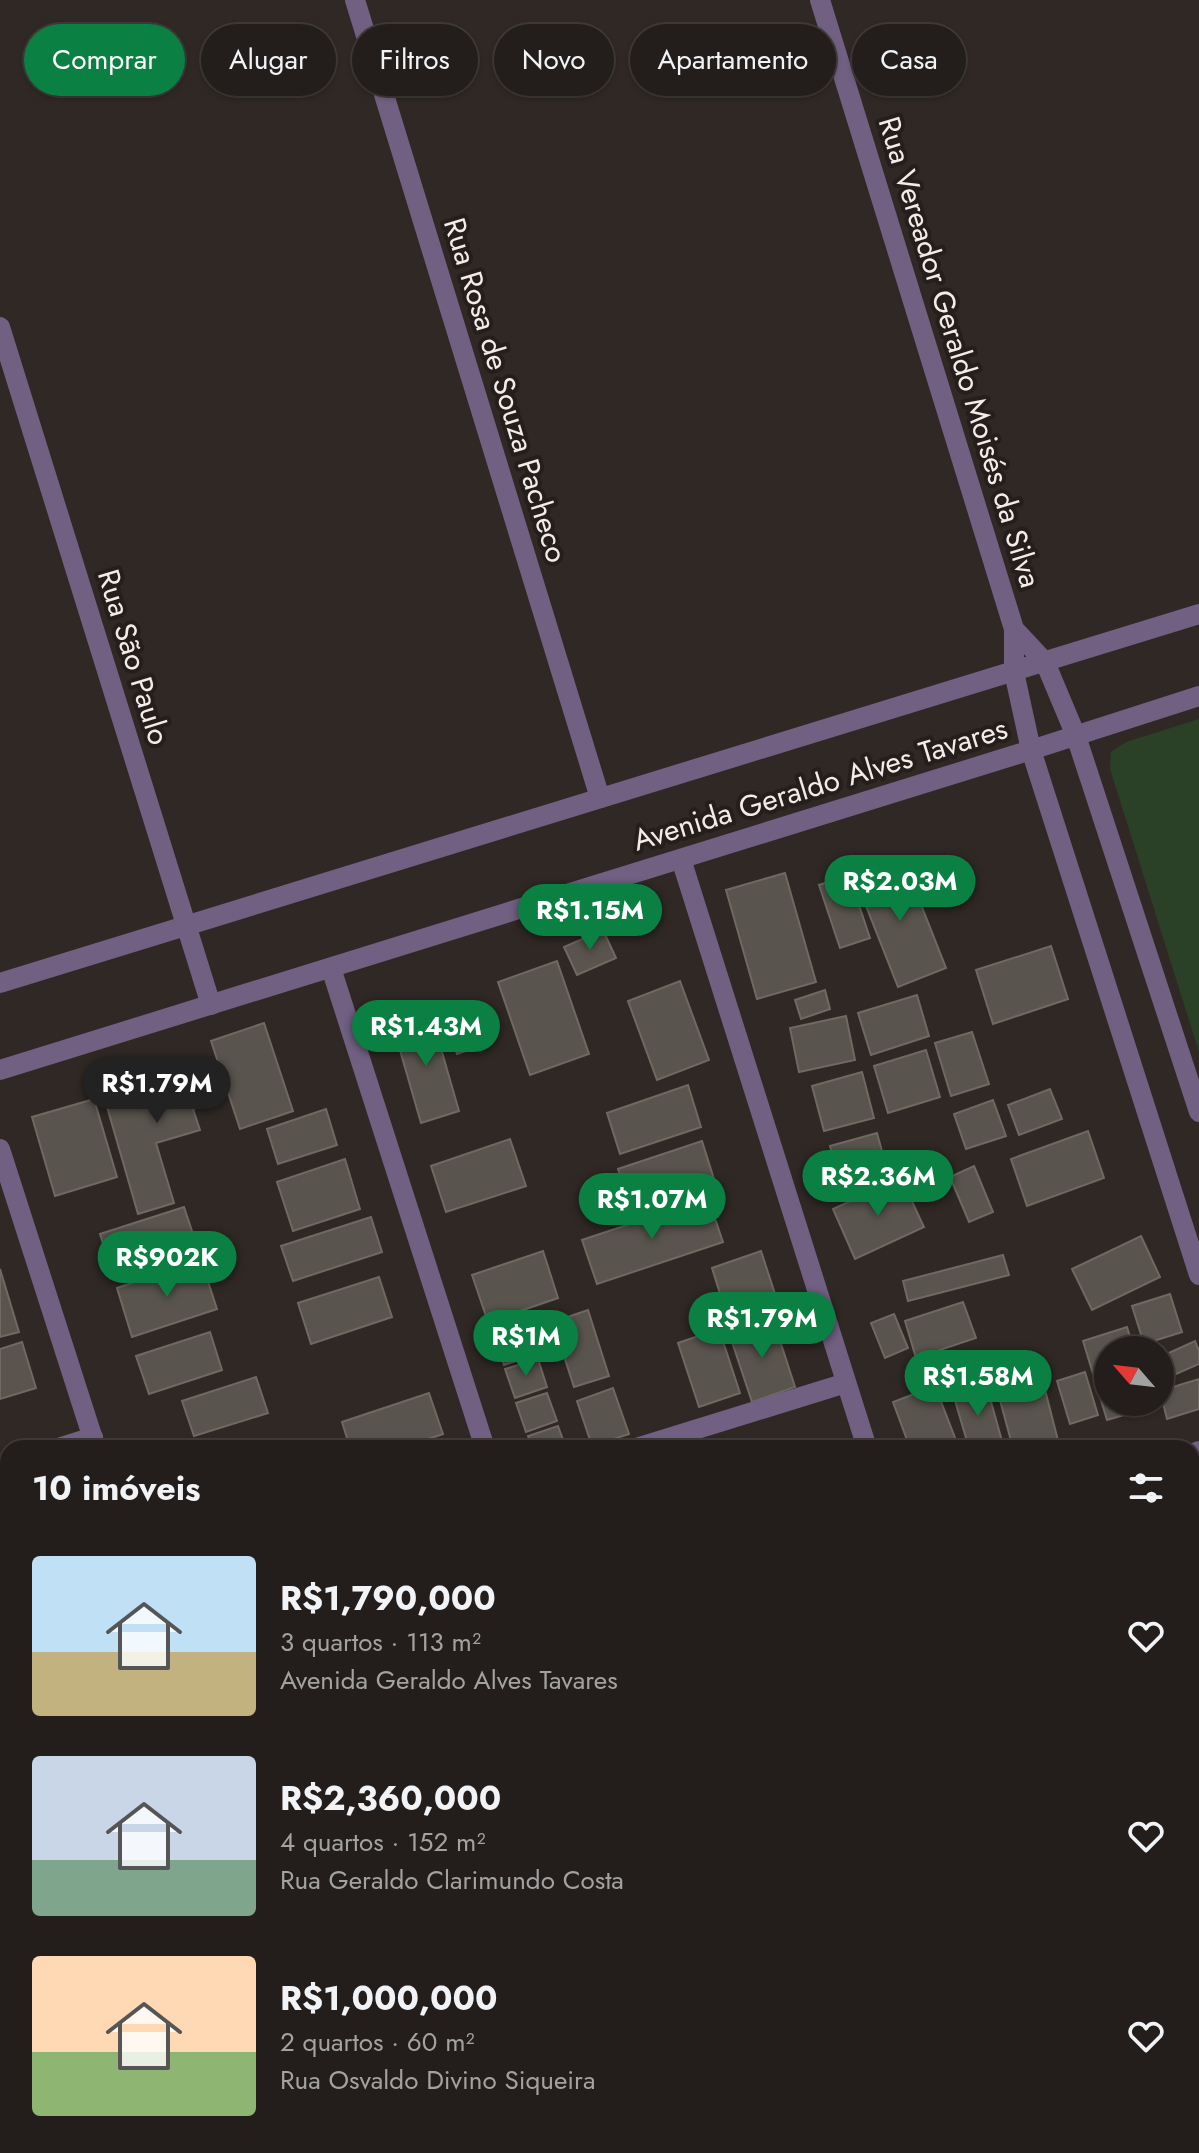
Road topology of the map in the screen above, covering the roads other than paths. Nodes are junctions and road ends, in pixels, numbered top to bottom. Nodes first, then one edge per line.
1 (355, 0) edge
2 (820, 0) edge
3 (0, 327) edge
4 (1199, 614) edge
5 (1014, 629) junction
6 (1045, 662) junction
7 (1014, 672) junction
8 (1199, 696) edge
9 (1076, 736) junction
10 (1031, 750) junction
11 (600, 798) junction
12 (681, 859) junction
13 (186, 926) junction
14 (331, 968) junction
15 (0, 983) edge
16 (211, 1005) junction
17 (0, 1070) edge
18 (1199, 1112) edge
19 (0, 1149) edge
20 (1199, 1275) edge
21 (846, 1383) junction
22 (94, 1440) edge
23 (482, 1440) edge
24 (662, 1440) edge
25 (864, 1440) edge

1 - 11 street, Rua Rosa de Souza Pacheco
2 - 5 street, Rua Vereador Geraldo Moisés da Silva
3 - 13 street, Rua São Paulo
4 - 6 street, Avenida Geraldo Alves Tavares
5 - 6 street, Rua Vereador Geraldo Moisés da Silva
5 - 7 street, Rua Vereador Geraldo Moisés da Silva
6 - 7 street, Avenida Geraldo Alves Tavares
6 - 9 street, Rua Vereador Geraldo Moisés da Silva
7 - 10 street, Rua Vereador Geraldo Moisés da Silva
7 - 11 street, Avenida Geraldo Alves Tavares
8 - 9 street, Avenida Geraldo Alves Tavares
9 - 10 street, Avenida Geraldo Alves Tavares
9 - 18 street, Rua Vereador Geraldo Moisés da Silva
10 - 12 street, Avenida Geraldo Alves Tavares
10 - 20 street, Rua Vereador Geraldo Moisés da Silva
11 - 13 street, Avenida Geraldo Alves Tavares
12 - 14 street, Avenida Geraldo Alves Tavares
12 - 21 street
13 - 15 street, Avenida Geraldo Alves Tavares
13 - 16 street, Rua São Paulo
14 - 16 street, Avenida Geraldo Alves Tavares
14 - 23 street
16 - 17 street, Avenida Geraldo Alves Tavares
19 - 22 street
21 - 24 street
21 - 25 street

